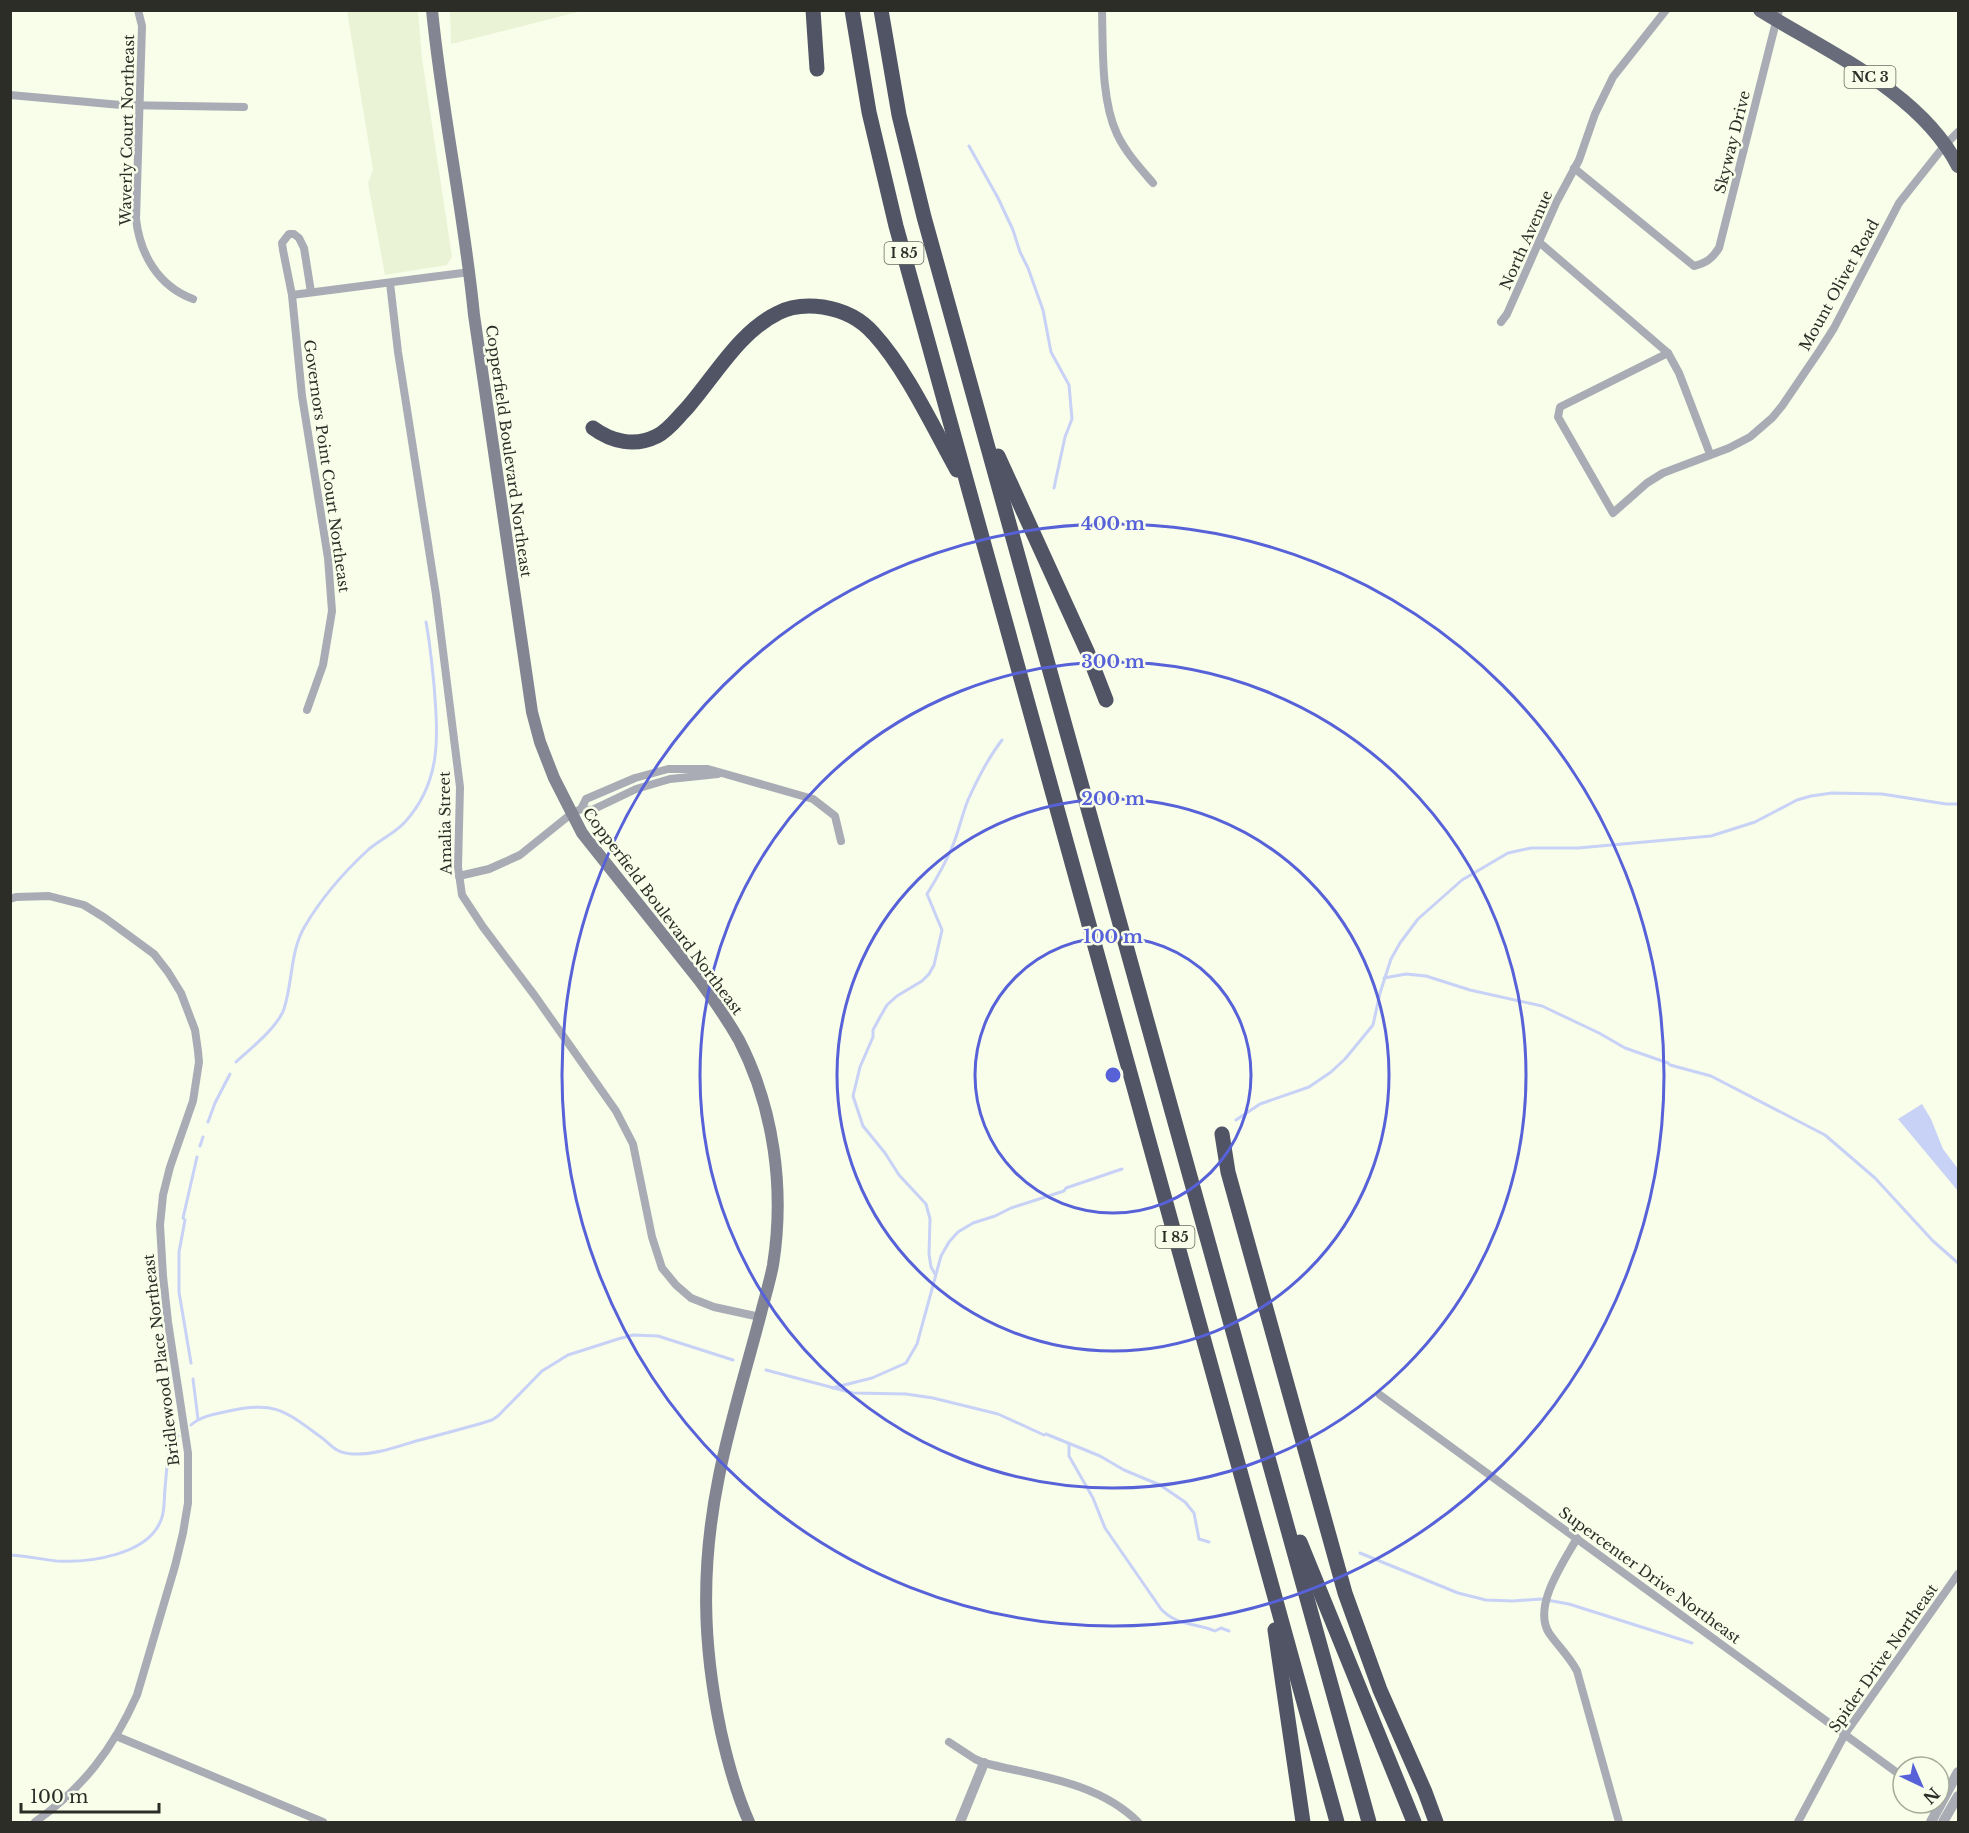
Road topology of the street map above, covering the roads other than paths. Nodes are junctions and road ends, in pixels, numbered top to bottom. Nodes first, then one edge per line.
1 (138, 10) edge
2 (432, 10) edge
3 (813, 10) edge
4 (852, 10) edge
5 (881, 10) edge
6 (1102, 10) edge
7 (1666, 10) edge
8 (1760, 10) edge
9 (1778, 16) edge
10 (817, 69) dead end
11 (10, 95) edge
12 (139, 106) junction
13 (244, 107) dead end
14 (1959, 132) edge
15 (1945, 145) junction
16 (1959, 166) edge
17 (1574, 168) junction
18 (1153, 183) dead end
19 (1539, 242) junction
20 (470, 272) junction
21 (390, 283) junction
22 (311, 292) junction
23 (292, 295) junction
24 (194, 298) dead end
25 (1501, 322) dead end
26 (1668, 353) junction
27 (978, 412) junction
28 (593, 428) dead end
29 (1710, 454) junction
30 (970, 492) junction
31 (1106, 700) dead end
32 (307, 710) dead end
33 (576, 811) junction
34 (841, 841) dead end
35 (459, 876) junction
36 (10, 899) edge
37 (1222, 1134) dead end
38 (760, 1317) junction
39 (1380, 1395) dead end
40 (1276, 1483) junction
41 (1577, 1538) junction
42 (1266, 1570) junction
43 (1959, 1574) edge
44 (1845, 1734) junction
45 (116, 1736) junction
46 (949, 1742) dead end
47 (984, 1763) junction
48 (1891, 1768) edge
49 (1959, 1772) edge
50 (1951, 1785) edge
51 (1959, 1796) edge
52 (35, 1822) edge
53 (323, 1822) edge
54 (749, 1822) edge
55 (960, 1822) edge
56 (1138, 1822) edge
57 (1303, 1822) edge
58 (1337, 1822) edge
59 (1369, 1822) edge
60 (1414, 1822) edge
61 (1436, 1822) edge
62 (1619, 1822) edge
63 (1798, 1822) edge
64 (1943, 1822) edge

1 - 12 street, Waverly Court Northeast
2 - 20 main road, Copperfield Boulevard Northeast
3 - 10 highway
4 - 30 highway, I 85
5 - 27 highway, I 85
6 - 18 street
7 - 17 street, North Avenue
8 - 9 main road, NC 3
9 - 15 main road, NC 3
9 - 17 street, Skyway Drive
11 - 12 street
12 - 13 street
12 - 24 street, Waverly Court Northeast
14 - 15 street, Mount Olivet Road
15 - 16 main road, NC 3
15 - 29 street, Mount Olivet Road
17 - 19 street, North Avenue
19 - 25 street, North Avenue
19 - 26 street
20 - 21 street
20 - 33 main road, Copperfield Boulevard Northeast
21 - 22 street
21 - 35 street, Amalia Street
22 - 23 street
22 - 23 street, Governors Point Court Northeast
23 - 32 street, Governors Point Court Northeast
26 - 29 street
26 - 29 street, Mount Olivet Road
27 - 31 highway
27 - 40 highway, I 85
28 - 30 highway
30 - 42 highway, I 85
33 - 34 street
33 - 35 street
33 - 38 main road, Copperfield Boulevard Northeast
35 - 38 street, Amalia Street
36 - 45 street, Bridlewood Place Northeast
37 - 61 highway
38 - 54 main road, Copperfield Boulevard Northeast
39 - 41 street, Supercenter Drive Northeast
40 - 59 highway, I 85
40 - 60 highway
41 - 44 street, Supercenter Drive Northeast
41 - 62 street
42 - 57 highway
42 - 58 highway, I 85
43 - 44 street, Spider Drive Northeast
44 - 48 street, Supercenter Drive Northeast
44 - 63 street, Spider Drive Northeast
45 - 52 street, Bridlewood Place Northeast
45 - 53 street
46 - 47 street
47 - 55 street
47 - 56 street
49 - 50 street
51 - 64 street

